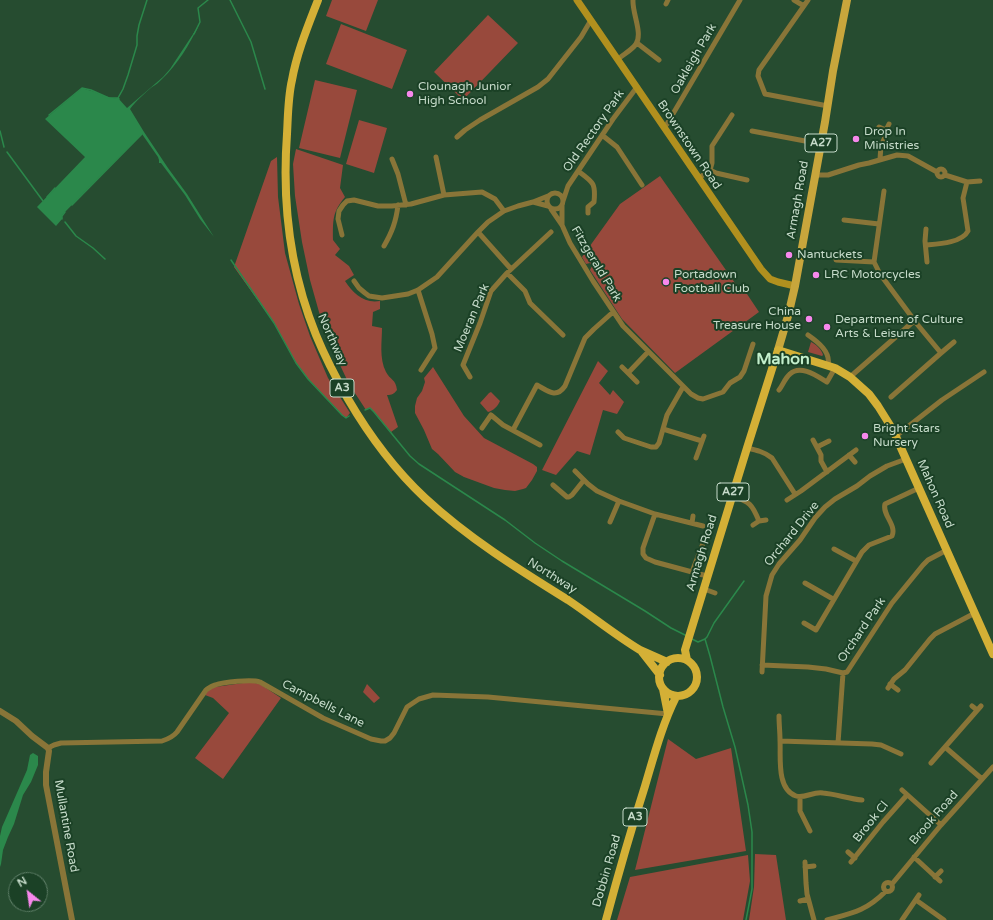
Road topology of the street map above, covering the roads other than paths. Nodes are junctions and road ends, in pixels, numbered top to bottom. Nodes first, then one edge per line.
1 (318, 0) edge
2 (577, 0) edge
3 (633, 0) edge
4 (740, 0) edge
5 (794, 0) edge
6 (808, 0) edge
7 (847, 0) edge
8 (804, 6) junction
9 (591, 20) junction
10 (637, 43) junction
11 (618, 59) junction
12 (659, 60) dead end
13 (637, 87) junction
14 (828, 106) junction
15 (732, 115) dead end
16 (889, 124) dead end
17 (664, 127) junction
18 (879, 127) dead end
19 (886, 130) junction
20 (752, 131) dead end
21 (461, 136) dead end
22 (602, 136) junction
23 (821, 144) junction
24 (436, 156) dead end
25 (392, 159) dead end
26 (880, 159) junction
27 (710, 170) junction
28 (578, 171) junction
29 (815, 175) junction
30 (699, 178) junction
31 (747, 180) dead end
32 (980, 181) dead end
33 (967, 182) junction
34 (642, 184) dead end
35 (568, 186) junction
36 (884, 191) dead end
37 (555, 193) junction
38 (444, 195) junction
39 (548, 196) junction
40 (534, 202) junction
41 (562, 203) junction
42 (398, 205) junction
43 (406, 205) junction
44 (549, 207) junction
45 (504, 212) junction
46 (588, 213) dead end
47 (844, 220) dead end
48 (879, 224) junction
49 (562, 225) junction
50 (926, 229) dead end
51 (478, 232) junction
52 (551, 232) dead end
53 (342, 235) dead end
54 (926, 245) junction
55 (384, 246) dead end
56 (836, 260) dead end
57 (874, 262) junction
58 (927, 262) dead end
59 (509, 271) junction
60 (354, 281) dead end
61 (795, 286) junction
62 (418, 290) junction
63 (613, 312) junction
64 (914, 321) junction
65 (563, 335) dead end
66 (808, 335) dead end
67 (954, 342) dead end
68 (753, 344) dead end
69 (778, 350) junction
70 (648, 352) junction
71 (941, 353) junction
72 (832, 366) junction
73 (622, 367) dead end
74 (421, 370) dead end
75 (984, 372) dead end
76 (628, 373) junction
77 (470, 377) dead end
78 (850, 377) junction
79 (637, 382) dead end
80 (684, 387) junction
81 (779, 390) dead end
82 (891, 397) dead end
83 (482, 428) dead end
84 (663, 429) junction
85 (513, 430) junction
86 (618, 432) dead end
87 (896, 436) junction
88 (813, 440) dead end
89 (829, 441) dead end
90 (540, 445) dead end
91 (817, 447) junction
92 (747, 448) junction
93 (856, 450) dead end
94 (849, 455) junction
95 (696, 458) dead end
96 (906, 459) junction
97 (855, 462) dead end
98 (575, 471) dead end
99 (827, 472) junction
100 (584, 480) junction
101 (553, 485) dead end
102 (919, 488) junction
103 (795, 494) junction
104 (732, 496) junction
105 (787, 500) dead end
106 (619, 501) junction
107 (654, 514) junction
108 (693, 516) dead end
109 (766, 520) dead end
110 (759, 521) junction
111 (610, 522) dead end
112 (692, 523) junction
113 (753, 525) dead end
114 (703, 526) dead end
115 (704, 541) dead end
116 (834, 549) dead end
117 (947, 550) junction
118 (856, 561) junction
119 (692, 572) junction
120 (707, 576) junction
121 (805, 583) dead end
122 (704, 590) junction
123 (715, 593) dead end
124 (833, 600) junction
125 (975, 614) junction
126 (804, 623) dead end
127 (641, 650) junction
128 (685, 650) junction
129 (993, 654) edge
130 (677, 658) junction
131 (687, 660) junction
132 (667, 662) junction
133 (762, 665) junction
134 (762, 672) dead end
135 (843, 673) junction
136 (660, 675) junction
137 (663, 688) junction
138 (898, 690) dead end
139 (676, 697) junction
140 (972, 706) dead end
141 (981, 706) dead end
142 (977, 710) junction
143 (0, 711) edge
144 (668, 714) junction
145 (779, 716) dead end
146 (780, 741) junction
147 (838, 743) junction
148 (945, 747) junction
149 (48, 748) junction
150 (930, 753) dead end
151 (901, 754) dead end
152 (935, 758) junction
153 (930, 763) dead end
154 (993, 767) edge
155 (982, 780) junction
156 (902, 790) dead end
157 (907, 795) junction
158 (800, 797) junction
159 (862, 800) dead end
160 (941, 825) junction
161 (810, 831) dead end
162 (848, 852) dead end
163 (914, 857) junction
164 (855, 858) junction
165 (851, 862) dead end
166 (814, 866) dead end
167 (941, 871) dead end
168 (935, 876) junction
169 (940, 881) dead end
170 (808, 898) junction
171 (800, 901) dead end
172 (72, 920) edge
173 (606, 920) edge
174 (814, 920) edge
175 (828, 920) edge
176 (902, 920) edge
177 (944, 920) edge

1 - 127 highway, Northway / A3
2 - 9 main road, Brownstown Road
3 - 10 street
4 - 17 street, Oakleigh Park
5 - 8 street
6 - 8 street
7 - 14 main road, Armagh Road / A27
8 - 14 street
9 - 11 main road, Brownstown Road
9 - 21 street
10 - 11 street
10 - 12 street
11 - 13 main road, Brownstown Road
13 - 17 main road, Brownstown Road
13 - 22 street, Old Rectory Park
14 - 23 main road, Armagh Road / A27
15 - 27 street
16 - 19 street
17 - 30 main road, Brownstown Road
18 - 19 street
19 - 26 street
20 - 23 street
22 - 28 street, Old Rectory Park
22 - 34 street
23 - 29 main road, Armagh Road / A27
24 - 38 street
25 - 43 street
26 - 29 street
26 - 33 street
27 - 30 street
27 - 31 street
28 - 35 street, Old Rectory Park
28 - 46 street
29 - 61 main road, Armagh Road / A27
30 - 61 main road, Brownstown Road
32 - 33 street
33 - 54 street
35 - 37 street, Old Rectory Park
35 - 41 street, Old Rectory Park
36 - 48 street
37 - 39 street
37 - 41 street
38 - 43 street
38 - 45 street
39 - 40 street
39 - 44 street
40 - 44 street
40 - 45 street
41 - 44 street
41 - 49 street, Fitzgerald Park
42 - 43 street
42 - 53 street
42 - 55 street
44 - 49 street, Fitzgerald Park
45 - 51 street
47 - 48 street
48 - 57 street
49 - 63 street, Fitzgerald Park
50 - 54 street
51 - 59 street
51 - 62 street
52 - 59 street, Moeran Park
54 - 58 street
56 - 57 street
57 - 64 street
59 - 65 street
59 - 77 street, Moeran Park
60 - 62 street
61 - 69 main road, A27
62 - 74 street
63 - 70 street
63 - 85 street
64 - 71 street
64 - 78 street
66 - 72 street
67 - 71 street
68 - 80 street
69 - 72 highway, Mahon Road
69 - 92 highway, Armagh Road / A27
70 - 76 street
70 - 80 street
71 - 82 street
72 - 78 highway, Mahon Road
72 - 81 street
73 - 76 street
75 - 87 street
76 - 79 street
78 - 87 highway, Mahon Road
80 - 84 street
83 - 85 street
84 - 86 street
84 - 95 street
85 - 90 street
87 - 96 highway, Mahon Road
88 - 91 street
89 - 91 street
91 - 99 street
92 - 103 street
92 - 104 highway, Armagh Road / A27
93 - 94 street
94 - 97 street
94 - 99 street
96 - 102 highway, Mahon Road
96 - 133 street, Orchard Drive
98 - 100 street
99 - 103 street
100 - 101 street
100 - 106 street
102 - 117 highway, Mahon Road
102 - 118 street
103 - 105 street
104 - 110 street
104 - 120 highway, Armagh Road / A27
106 - 107 street
106 - 111 street
107 - 112 street
107 - 119 street
108 - 112 street
109 - 110 street
110 - 113 street
112 - 114 street
115 - 119 street
116 - 118 street
117 - 125 highway, Mahon Road
117 - 135 street, Orchard Park
118 - 124 street
119 - 120 street
120 - 122 highway, Armagh Road / A27
121 - 124 street
122 - 123 street
122 - 128 highway, Armagh Road / A27
124 - 126 street
125 - 129 highway, Mahon Road
125 - 138 street
127 - 132 highway, Northway / A3
127 - 136 highway, Northway / A3
128 - 130 highway, Armagh Road / A27
128 - 131 highway, Armagh Road / A27
130 - 131 highway
130 - 132 highway
131 - 139 highway
132 - 136 highway
133 - 134 street, Orchard Drive
133 - 135 street
135 - 147 street, Orchard Park
136 - 137 highway, A3
137 - 139 highway
137 - 144 highway, Dobbin Road / A3
139 - 144 highway, Dobbin Road / A3
140 - 142 street
141 - 142 street
142 - 148 street
143 - 149 street
144 - 149 street, Campbells Lane
144 - 173 highway, Dobbin Road / A3
145 - 146 street
146 - 147 street
146 - 158 street
147 - 151 street
148 - 152 street
148 - 155 street
149 - 172 street, Mullantine Road
150 - 152 street
152 - 153 street
154 - 155 street, Brook Road
155 - 160 street, Brook Road
156 - 157 street
157 - 160 street
157 - 164 street, Brook Cl
158 - 159 street
158 - 161 street
160 - 163 street, Brook Road
162 - 164 street
163 - 168 street
163 - 175 street, Brook Road
164 - 165 street, Brook Cl
166 - 170 street
167 - 168 street
168 - 169 street
170 - 171 street
170 - 174 street
176 - 177 street

